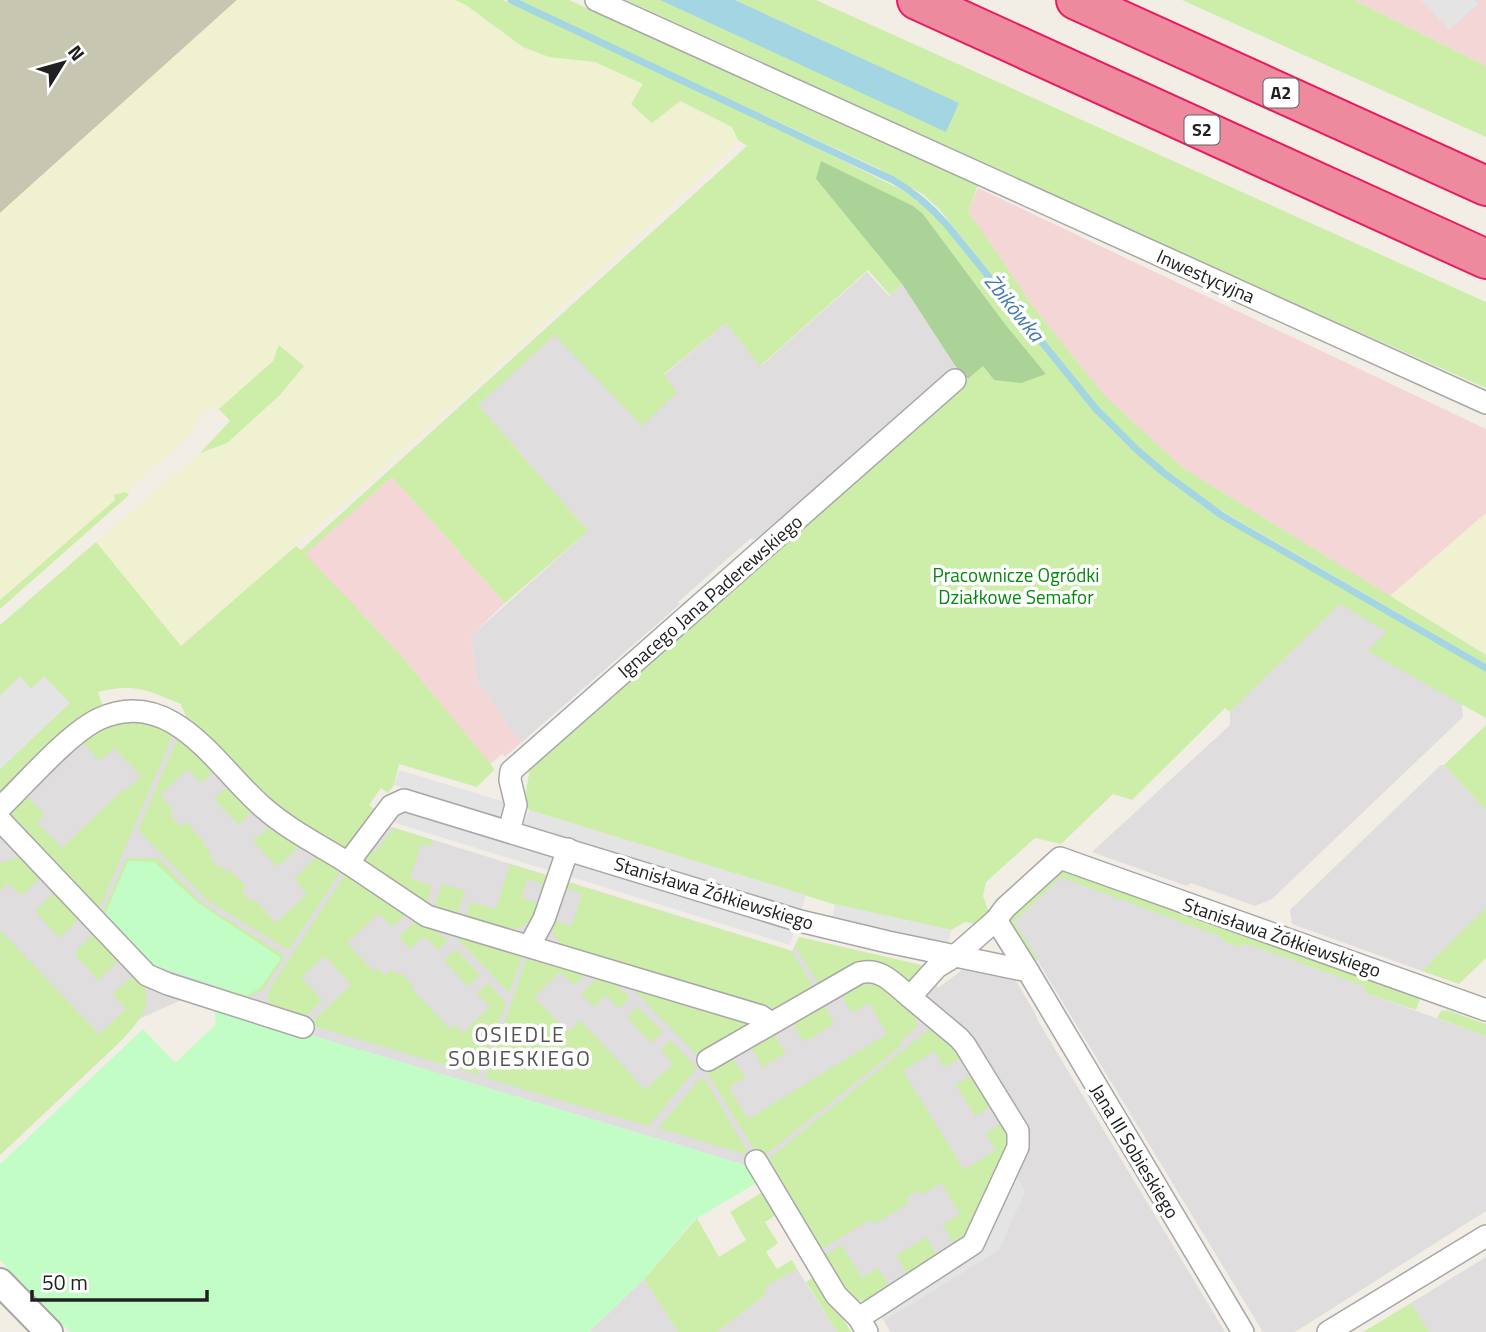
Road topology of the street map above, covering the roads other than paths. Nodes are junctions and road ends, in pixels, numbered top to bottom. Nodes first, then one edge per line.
1 (596, 0) edge
2 (917, 0) edge
3 (1076, 0) edge
4 (1486, 186) edge
5 (1486, 259) edge
6 (955, 380) dead end
7 (1486, 403) edge
8 (0, 808) edge
9 (0, 820) edge
10 (509, 831) junction
11 (568, 849) junction
12 (348, 863) junction
13 (996, 920) junction
14 (530, 945) junction
15 (955, 956) junction
16 (1028, 971) junction
17 (910, 997) junction
18 (1486, 1010) edge
19 (771, 1023) junction
20 (303, 1027) dead end
21 (708, 1060) dead end
22 (757, 1161) dead end
23 (1486, 1236) edge
24 (0, 1282) edge
25 (863, 1325) edge
26 (49, 1332) edge
27 (1243, 1332) edge
28 (1328, 1332) edge

1 - 7 street, Inwestycyjna
2 - 5 highway, S2
3 - 4 highway, A2
6 - 10 street, Ignacego Jana Paderewskiego
8 - 12 street
9 - 20 street
10 - 11 street, Stanisława Żółkiewskiego
10 - 12 street, Stanisława Żółkiewskiego
11 - 14 street
11 - 15 street, Stanisława Żółkiewskiego
12 - 14 street
13 - 15 street, Stanisława Żółkiewskiego
13 - 16 street, Jana III Sobieskiego
13 - 18 street, Stanisława Żółkiewskiego
14 - 19 street
15 - 16 street
15 - 17 street
16 - 27 street, Jana III Sobieskiego
17 - 19 street
17 - 25 street
19 - 21 street
22 - 25 street
23 - 28 street
24 - 26 street

